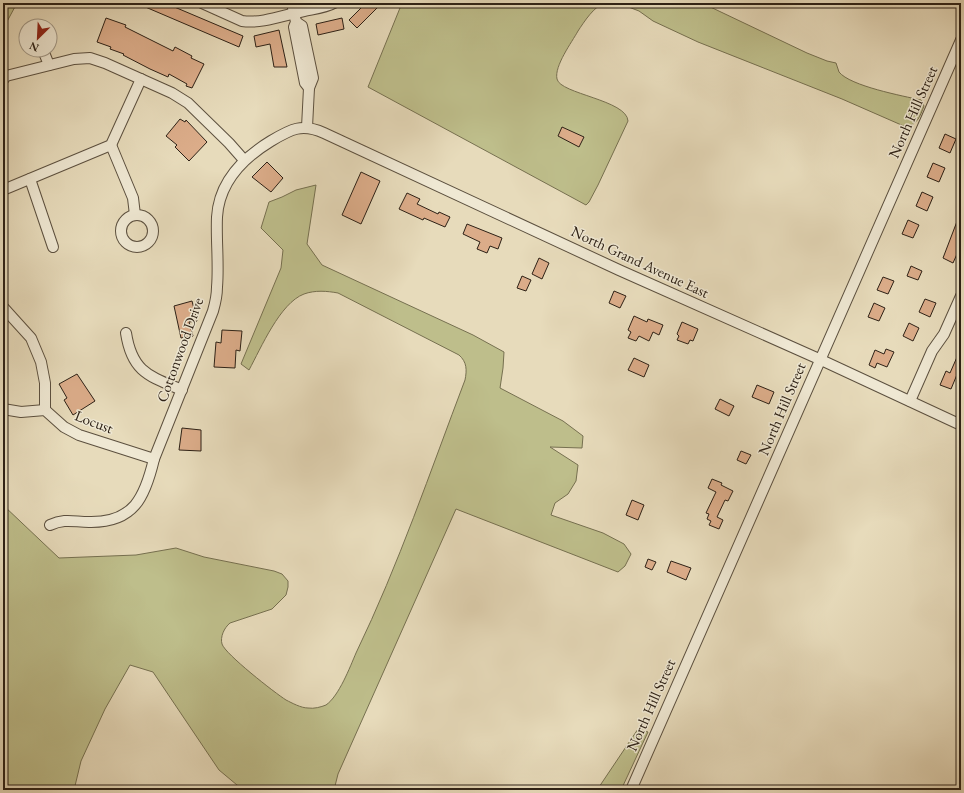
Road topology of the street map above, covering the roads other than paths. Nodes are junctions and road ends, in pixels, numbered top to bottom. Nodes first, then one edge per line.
1 (202, 3) edge
2 (292, 3) edge
3 (334, 3) edge
4 (295, 18) junction
5 (961, 40) edge
6 (46, 58) edge
7 (49, 65) junction
8 (141, 79) junction
9 (3, 80) edge
10 (307, 127) junction
11 (111, 145) junction
12 (244, 160) junction
13 (30, 179) junction
14 (3, 190) edge
15 (135, 215) dead end
16 (53, 247) dead end
17 (961, 296) edge
18 (3, 307) edge
19 (126, 332) dead end
20 (819, 359) junction
21 (182, 390) junction
22 (910, 401) junction
23 (3, 409) edge
24 (45, 410) junction
25 (961, 425) edge
26 (154, 459) junction
27 (50, 525) dead end
28 (631, 790) edge

1 - 4 street
2 - 4 street
3 - 4 street
4 - 10 street
5 - 20 street, North Hill Street
6 - 7 street
7 - 8 street
7 - 9 street
8 - 11 street
8 - 12 street
10 - 12 street, Cottonwood Drive
10 - 20 street, North Grand Avenue East
11 - 13 street
11 - 15 street
12 - 21 street, Cottonwood Drive
13 - 14 street
13 - 16 street
17 - 22 street
18 - 24 street
19 - 21 street
20 - 22 street, North Grand Avenue East
20 - 28 street, North Hill Street
21 - 26 street, Cottonwood Drive
22 - 25 street, North Grand Avenue East
23 - 24 street
24 - 26 street, Locust
26 - 27 street, Cottonwood Drive

